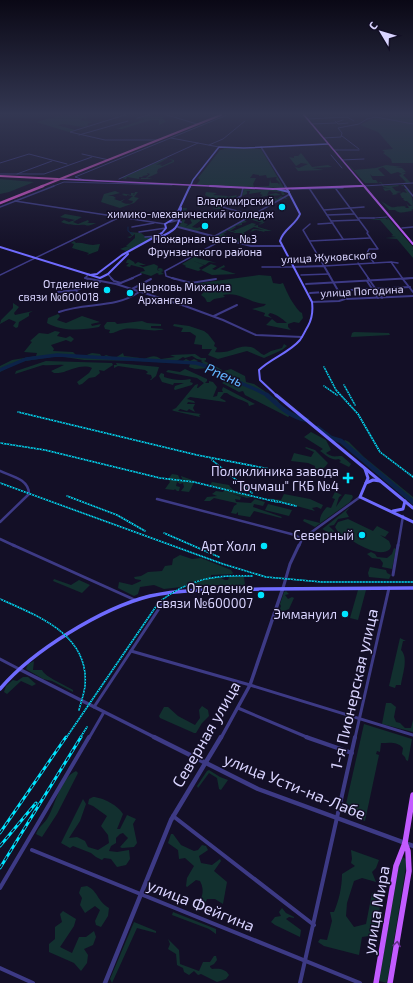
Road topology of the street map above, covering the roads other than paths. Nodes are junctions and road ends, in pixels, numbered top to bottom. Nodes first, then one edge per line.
1 (52, 161) joint
2 (78, 161) edge
3 (103, 161) edge
4 (106, 161) edge
5 (106, 161) edge
6 (113, 161) edge
7 (159, 161) edge
8 (208, 161) edge
9 (269, 161) edge
10 (336, 161) edge
11 (343, 161) edge
12 (100, 163) junction
13 (68, 165) junction
14 (342, 168) dead end
15 (85, 170) junction
16 (90, 171) junction
17 (17, 174) junction
18 (0, 175) edge
19 (70, 175) junction
20 (46, 179) junction
21 (120, 179) dead end
22 (60, 180) junction
23 (71, 180) junction
24 (76, 180) junction
25 (102, 181) junction
26 (413, 183) edge
27 (404, 184) junction
28 (172, 185) junction
29 (190, 185) junction
30 (42, 186) junction
31 (364, 186) junction
32 (243, 188) junction
33 (336, 188) junction
34 (343, 188) dead end
35 (407, 188) junction
36 (413, 188) edge
37 (273, 189) junction
38 (287, 189) junction
39 (310, 189) junction
40 (290, 193) junction
41 (413, 196) edge
42 (14, 201) junction
43 (0, 203) edge
44 (0, 207) edge
45 (181, 208) junction
46 (351, 208) junction
47 (364, 208) dead end
48 (323, 210) junction
49 (355, 214) junction
50 (252, 215) junction
51 (327, 215) junction
52 (121, 217) junction
53 (386, 217) dead end
54 (374, 218) joint
55 (359, 219) junction
56 (170, 222) junction
57 (181, 222) junction
58 (332, 222) junction
59 (157, 223) junction
60 (165, 224) junction
61 (310, 224) dead end
62 (318, 224) dead end
63 (132, 227) dead end
64 (178, 227) junction
65 (413, 227) edge
66 (166, 228) junction
67 (402, 228) dead end
68 (173, 230) junction
69 (139, 232) dead end
70 (159, 235) junction
71 (215, 236) junction
72 (146, 237) dead end
73 (370, 238) junction
74 (224, 239) junction
75 (343, 240) junction
76 (310, 241) junction
77 (413, 244) edge
78 (282, 246) junction
79 (0, 247) edge
80 (35, 258) junction
81 (391, 262) junction
82 (358, 263) junction
83 (374, 263) junction
84 (398, 263) dead end
85 (324, 266) junction
86 (293, 267) junction
87 (262, 268) dead end
88 (90, 274) junction
89 (108, 274) junction
90 (141, 274) dead end
91 (329, 274) junction
92 (0, 275) edge
93 (97, 275) junction
94 (301, 275) dead end
95 (403, 278) junction
96 (413, 278) edge
97 (151, 279) dead end
98 (216, 279) dead end
99 (367, 280) junction
100 (371, 280) junction
101 (100, 282) junction
102 (333, 282) junction
103 (121, 283) junction
104 (118, 284) junction
105 (306, 284) dead end
106 (410, 287) junction
107 (132, 289) junction
108 (372, 289) junction
109 (377, 289) junction
110 (76, 290) junction
111 (351, 290) dead end
112 (339, 291) junction
113 (58, 292) dead end
114 (139, 292) junction
115 (413, 292) edge
116 (310, 293) dead end
117 (413, 296) edge
118 (80, 297) dead end
119 (378, 298) junction
120 (382, 298) junction
121 (345, 299) junction
122 (312, 302) junction
123 (237, 305) dead end
124 (59, 312) dead end
125 (213, 316) junction
126 (302, 337) junction
127 (363, 466) junction
128 (0, 471) edge
129 (383, 482) junction
130 (366, 484) junction
131 (360, 497) junction
132 (157, 499) dead end
133 (405, 501) junction
134 (413, 508) edge
135 (388, 510) junction
136 (403, 516) junction
137 (0, 522) edge
138 (413, 522) edge
139 (0, 539) edge
140 (302, 539) junction
141 (393, 575) dead end
142 (283, 588) junction
143 (389, 588) junction
144 (413, 588) edge
145 (135, 600) junction
146 (162, 604) dead end
147 (131, 651) junction
148 (0, 659) edge
149 (19, 669) junction
150 (250, 685) junction
151 (0, 689) edge
152 (94, 707) junction
153 (238, 708) junction
154 (104, 712) junction
155 (360, 719) junction
156 (413, 736) edge
157 (352, 752) junction
158 (205, 764) junction
159 (413, 795) edge
160 (173, 816) junction
161 (338, 819) junction
162 (405, 843) junction
163 (413, 846) edge
164 (32, 850) dead end
165 (0, 888) edge
166 (141, 894) junction
167 (314, 924) junction
168 (305, 961) junction
169 (0, 968) edge
170 (33, 983) edge
171 (105, 983) edge
172 (300, 983) edge
173 (360, 983) edge
174 (376, 983) edge
175 (390, 983) edge

1 - 13 street
1 - 17 street
2 - 13 street
3 - 12 street
4 - 12 highway
5 - 15 highway
6 - 16 street
7 - 21 street
8 - 29 main road
9 - 38 street
10 - 14 street
11 - 31 main road
12 - 19 highway
13 - 17 street
15 - 16 street
15 - 19 highway
16 - 25 street
17 - 18 street
18 - 20 highway
19 - 20 highway
19 - 22 highway
19 - 24 main road
20 - 22 highway
20 - 30 highway
22 - 23 main road
22 - 30 highway
23 - 24 main road
23 - 30 main road
24 - 25 main road
25 - 28 main road
26 - 27 street
27 - 31 street
27 - 35 street
28 - 29 main road
28 - 42 street
29 - 32 main road
29 - 45 main road
30 - 43 highway
31 - 39 main road
31 - 77 main road
32 - 37 main road
32 - 50 street
33 - 34 street
33 - 39 street
33 - 46 street
35 - 36 street
35 - 41 street
37 - 38 main road
37 - 40 main road
38 - 39 main road
38 - 40 main road
39 - 48 street
40 - 50 street
40 - 78 main road
42 - 44 street
42 - 52 street
45 - 56 main road
45 - 57 main road
46 - 47 street
46 - 48 street
46 - 49 street
48 - 51 street
49 - 51 street
49 - 55 street
50 - 71 street
51 - 58 street
52 - 59 street
52 - 80 street
53 - 54 street
54 - 55 street
55 - 58 street
55 - 73 street
56 - 57 street
56 - 60 main road
57 - 64 main road
58 - 62 street
58 - 75 street
59 - 60 street
59 - 63 street
60 - 66 main road
61 - 76 street
64 - 68 main road
64 - 71 street
65 - 67 street
66 - 68 street
66 - 69 street
66 - 70 main road
68 - 89 main road
70 - 72 street
70 - 93 main road
71 - 74 street
73 - 75 street
73 - 83 street
74 - 78 street
74 - 98 street
75 - 76 street
76 - 85 street
78 - 86 main road
79 - 80 main road
80 - 88 main road
80 - 92 street
81 - 83 street, улица Жуковского
81 - 84 street, улица Жуковского
81 - 95 street
82 - 83 street, улица Жуковского
82 - 85 street, улица Жуковского
82 - 100 street
85 - 86 street, улица Жуковского
85 - 91 street
86 - 87 street, улица Жуковского
86 - 122 main road
88 - 93 main road
88 - 101 street
89 - 93 main road
89 - 93 main road
89 - 103 street
90 - 103 street
91 - 94 street
91 - 102 street
95 - 96 street
95 - 100 street
95 - 106 street
97 - 107 street
99 - 100 street
99 - 102 street
99 - 108 street
100 - 109 street
101 - 104 street
101 - 110 street
102 - 105 street
102 - 112 street
103 - 104 street
104 - 107 street
106 - 109 street
106 - 115 street
107 - 114 street
108 - 109 street
108 - 111 street
108 - 119 street
109 - 120 street
110 - 113 street
110 - 118 street
112 - 116 street
112 - 121 street
114 - 124 street
114 - 125 street
117 - 120 street, улица Погодина
119 - 120 street, улица Погодина
119 - 121 street, улица Погодина
121 - 122 street, улица Погодина
122 - 126 main road
123 - 125 street
125 - 126 street
126 - 127 main road
127 - 129 main road
127 - 130 main road
128 - 137 street
129 - 130 main road
129 - 133 main road
130 - 131 main road
131 - 135 main road
131 - 140 street
132 - 140 street
133 - 134 main road
133 - 135 main road
135 - 136 main road
136 - 138 main road
136 - 141 street
139 - 145 street
140 - 142 street, Северная улица
142 - 143 main road
142 - 145 main road
142 - 150 street, Северная улица
143 - 144 main road
143 - 155 street, 1-я Пионерская улица
145 - 149 main road
146 - 147 street
147 - 150 street
147 - 152 street
148 - 149 street
149 - 151 main road
149 - 152 street, улица Усти-на-Лабе
150 - 153 street, Северная улица
150 - 155 street
152 - 154 street, улица Усти-на-Лабе
153 - 157 street
153 - 158 street, Северная улица
154 - 158 street, улица Усти-на-Лабе
154 - 165 street
155 - 156 street
155 - 157 street, 1-я Пионерская улица
157 - 161 street, 1-я Пионерская улица
158 - 160 street, Северная улица
158 - 161 street, улица Усти-на-Лабе
159 - 162 main road, улица Мира
160 - 166 street, Северная улица
160 - 167 street
161 - 162 street, улица Усти-на-Лабе
161 - 167 street, 1-я Пионерская улица
162 - 163 street, улица Усти-на-Лабе
162 - 174 main road, улица Мира
175 -> 162 main road, улица Мира
164 - 166 street, улица Фейгина
166 - 168 street, улица Фейгина
166 - 171 street, Северная улица
167 - 168 street, 1-я Пионерская улица
168 - 172 street, 1-я Пионерская улица
168 - 173 street, улица Фейгина
169 - 170 street

